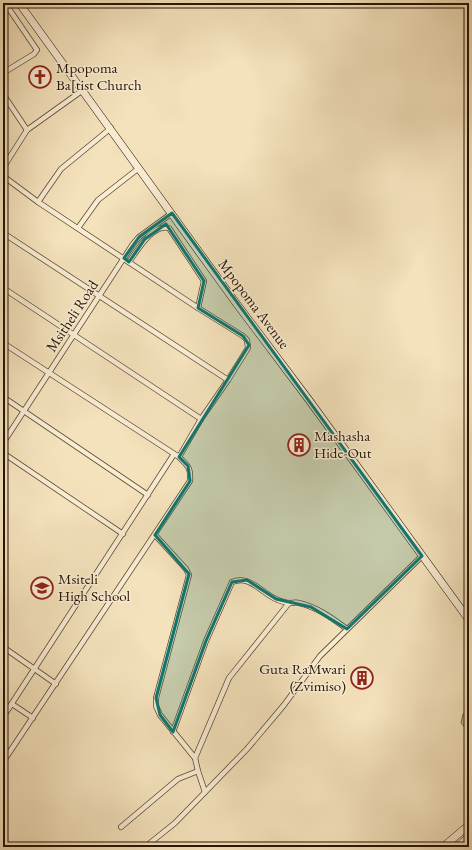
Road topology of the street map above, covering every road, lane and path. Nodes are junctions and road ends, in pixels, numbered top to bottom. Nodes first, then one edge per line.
1 (5, 3) edge
2 (19, 3) edge
3 (3, 73) edge
4 (83, 90) junction
5 (3, 94) edge
6 (111, 128) junction
7 (27, 130) junction
8 (3, 168) edge
9 (139, 168) junction
10 (3, 176) edge
11 (38, 202) junction
12 (172, 213) junction
13 (78, 228) junction
14 (3, 233) edge
15 (124, 258) junction
16 (129, 262) junction
17 (3, 288) edge
18 (100, 296) junction
19 (198, 308) junction
20 (74, 334) junction
21 (3, 343) edge
22 (48, 373) junction
23 (228, 380) junction
24 (3, 397) edge
25 (24, 411) junction
26 (201, 419) junction
27 (3, 442) edge
28 (3, 453) edge
29 (176, 456) junction
30 (148, 494) junction
31 (123, 534) junction
32 (155, 534) junction
33 (422, 556) junction
34 (288, 603) junction
35 (469, 620) edge
36 (347, 629) junction
37 (3, 647) edge
38 (34, 669) junction
39 (56, 684) junction
40 (3, 704) edge
41 (10, 706) junction
42 (3, 717) edge
43 (33, 718) junction
44 (173, 732) junction
45 (195, 758) junction
46 (3, 762) edge
47 (198, 772) junction
48 (205, 792) junction
49 (469, 825) edge
50 (121, 827) dead end
51 (469, 837) edge
52 (145, 847) edge
53 (443, 847) edge
54 (458, 847) edge

1 - 3 street
2 - 4 street, Mpopoma Avenue
4 - 6 street, Mpopoma Avenue
4 - 7 street
5 - 7 street
6 - 9 street, Mpopoma Avenue
6 - 11 street
7 - 8 street
9 - 12 street, Mpopoma Avenue
9 - 13 street
10 - 11 street
11 - 13 street
12 - 15 street, Msitheli Road
12 - 33 street, Mpopoma Avenue
13 - 15 street
14 - 18 street
15 - 16 street
15 - 18 street, Msitheli Road
16 - 19 street
16 - 19 street
17 - 20 street
18 - 20 street, Msitheli Road
18 - 23 street
19 - 23 street
20 - 22 street, Msitheli Road
20 - 26 street
21 - 22 street
22 - 25 street, Msitheli Road
22 - 29 street
23 - 26 street
24 - 25 street
25 - 27 street, Msitheli Road
25 - 30 street
26 - 29 street
28 - 31 street
29 - 30 street
29 - 32 street
30 - 31 street
31 - 38 street
32 - 39 street
32 - 44 street
33 - 35 street, Mpopoma Avenue
33 - 36 street
34 - 36 street
34 - 44 street
34 - 45 street
36 - 48 street
37 - 38 street
38 - 39 street
38 - 41 street
39 - 43 street
40 - 41 street
41 - 42 street
41 - 43 street
43 - 46 street
44 - 45 street
45 - 47 street
47 - 48 street
47 - 50 street
48 - 52 street
49 - 53 street
51 - 54 street

